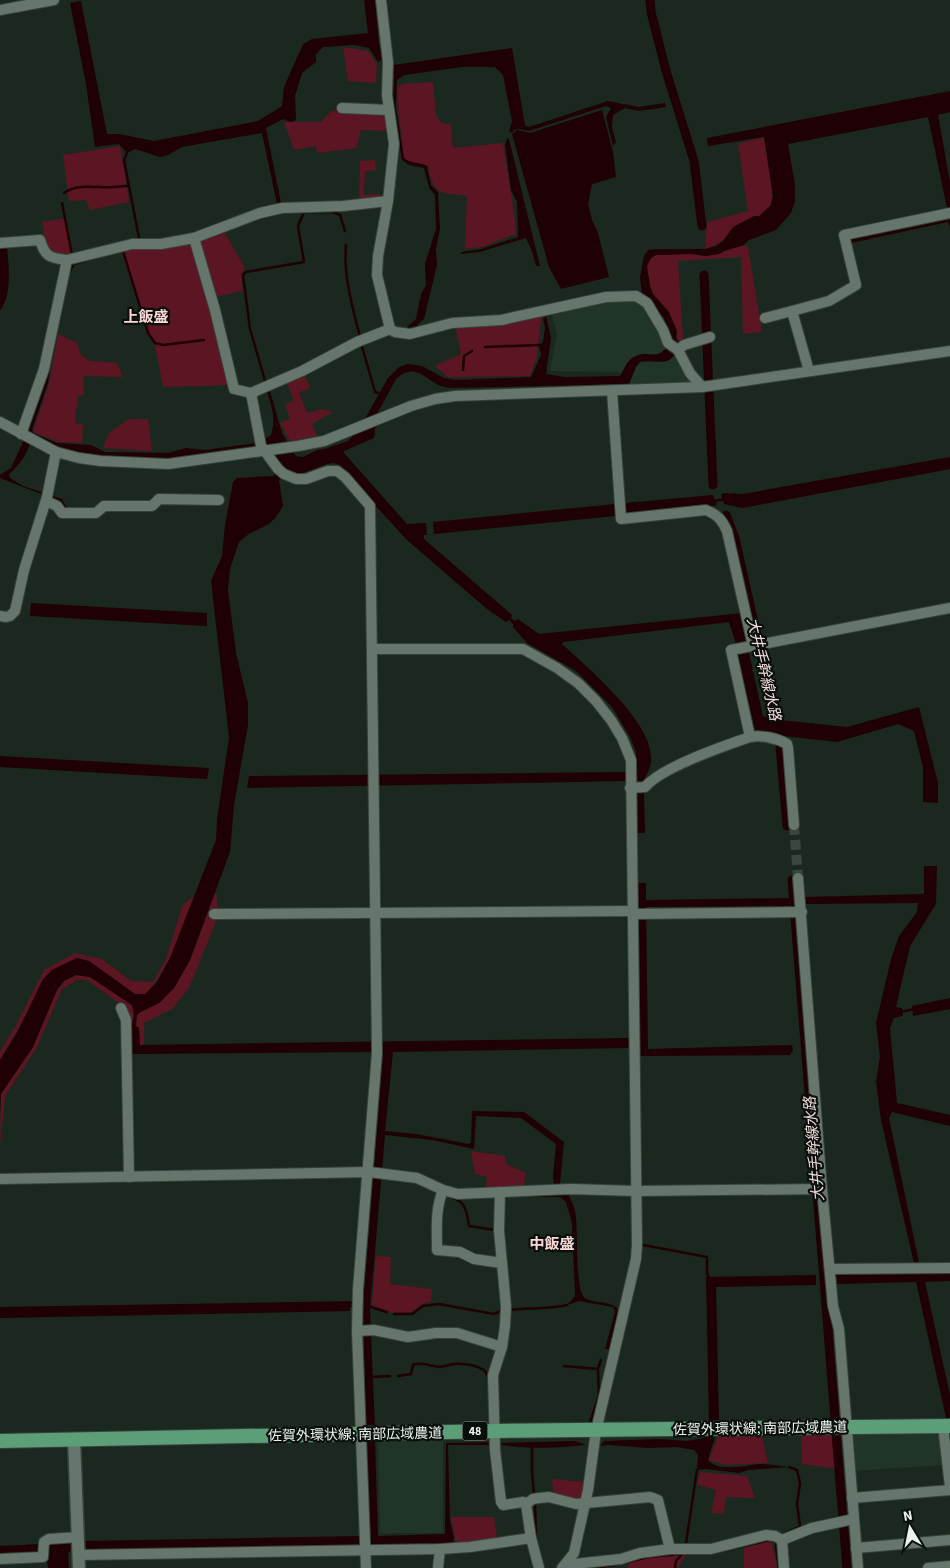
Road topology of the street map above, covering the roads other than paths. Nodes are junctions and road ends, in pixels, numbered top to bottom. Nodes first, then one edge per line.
1 (54, 0) edge
2 (381, 0) edge
3 (0, 10) edge
4 (342, 108) dead end
5 (389, 110) junction
6 (388, 201) junction
7 (948, 213) edge
8 (194, 238) junction
9 (0, 243) edge
10 (68, 260) junction
11 (792, 311) junction
12 (765, 318) dead end
13 (390, 329) junction
14 (706, 338) dead end
15 (678, 350) junction
16 (950, 351) edge
17 (809, 371) junction
18 (702, 387) junction
19 (612, 391) junction
20 (251, 393) junction
21 (0, 422) edge
22 (27, 437) junction
23 (261, 446) junction
24 (56, 452) junction
25 (46, 497) junction
26 (219, 500) dead end
27 (950, 608) edge
28 (0, 616) edge
29 (758, 645) junction
30 (372, 649) junction
31 (750, 737) junction
32 (630, 788) junction
33 (794, 825) tunnel mouth
34 (798, 878) tunnel mouth
35 (637, 913) junction
36 (798, 913) junction
37 (214, 914) dead end
38 (374, 914) junction
39 (121, 1008) dead end
40 (369, 1172) junction
41 (129, 1177) junction
42 (0, 1179) edge
43 (817, 1189) junction
44 (443, 1190) junction
45 (636, 1191) junction
46 (500, 1192) junction
47 (502, 1263) junction
48 (950, 1268) edge
49 (830, 1269) junction
50 (357, 1331) junction
51 (502, 1348) junction
52 (846, 1426) junction
53 (946, 1426) edge
54 (596, 1430) junction
55 (496, 1431) junction
56 (360, 1434) junction
57 (74, 1439) junction
58 (0, 1441) edge
59 (950, 1488) edge
60 (852, 1498) junction
61 (585, 1503) junction
62 (526, 1504) junction
63 (846, 1520) junction
64 (78, 1537) junction
65 (531, 1538) junction
66 (782, 1540) junction
67 (950, 1540) edge
68 (856, 1548) junction
69 (440, 1549) junction
70 (670, 1549) junction
71 (365, 1551) junction
72 (43, 1557) junction
73 (0, 1559) edge
74 (79, 1562) edge
75 (564, 1566) edge
76 (950, 1566) edge
77 (44, 1568) edge
78 (366, 1568) edge
79 (438, 1568) edge
80 (539, 1568) edge
81 (784, 1568) edge
82 (858, 1568) edge
83 (928, 1568) edge

1 - 3 street
2 - 5 street
4 - 5 street
5 - 6 street
6 - 8 street
6 - 13 street
7 - 11 street
8 - 10 street
8 - 20 street
9 - 10 street
10 - 22 street
11 - 12 street
11 - 17 street
13 - 15 street
13 - 20 street
14 - 15 street
15 - 18 street
16 - 17 street
17 - 18 street
18 - 19 street
19 - 23 street
19 - 29 street
20 - 23 street
21 - 22 street
22 - 24 street
23 - 24 street
23 - 30 street
24 - 25 street
25 - 26 street
25 - 28 street
27 - 29 street
29 - 31 street
30 - 32 street
30 - 38 street
31 - 32 street
31 - 33 street
32 - 35 street
34 - 36 street
35 - 36 street
35 - 38 street
35 - 45 street
36 - 43 street
37 - 38 street
38 - 40 street
39 - 41 street
40 - 41 street
40 - 44 street
40 - 50 street
41 - 42 street
43 - 45 street
43 - 49 street
44 - 46 street
44 - 47 street
45 - 46 street
45 - 54 street
46 - 47 street
47 - 51 street
48 - 49 street
49 - 52 street
50 - 51 street
50 - 56 street
51 - 55 street
52 - 53 main road, 佐賀外環状線; 南部広域農道 / 48
52 - 54 main road, 佐賀外環状線; 南部広域農道 / 48
52 - 60 street
53 - 59 street
54 - 55 main road, 佐賀外環状線; 南部広域農道 / 48
54 - 61 street
55 - 56 main road, 佐賀外環状線; 南部広域農道 / 48
55 - 62 street
56 - 57 main road, 佐賀外環状線; 南部広域農道 / 48
56 - 71 street
57 - 58 main road, 佐賀外環状線; 南部広域農道 / 48
57 - 64 street
59 - 60 street
60 - 63 street
61 - 62 street
61 - 70 street
61 - 75 street
62 - 65 street
63 - 66 street
63 - 68 street
64 - 72 street
64 - 74 street
65 - 69 street
65 - 80 street
66 - 70 street
66 - 81 street
67 - 68 street
68 - 82 street
69 - 71 street
69 - 79 street
70 - 75 street
71 - 74 street
71 - 78 street
72 - 73 street
72 - 77 street
76 - 83 street

